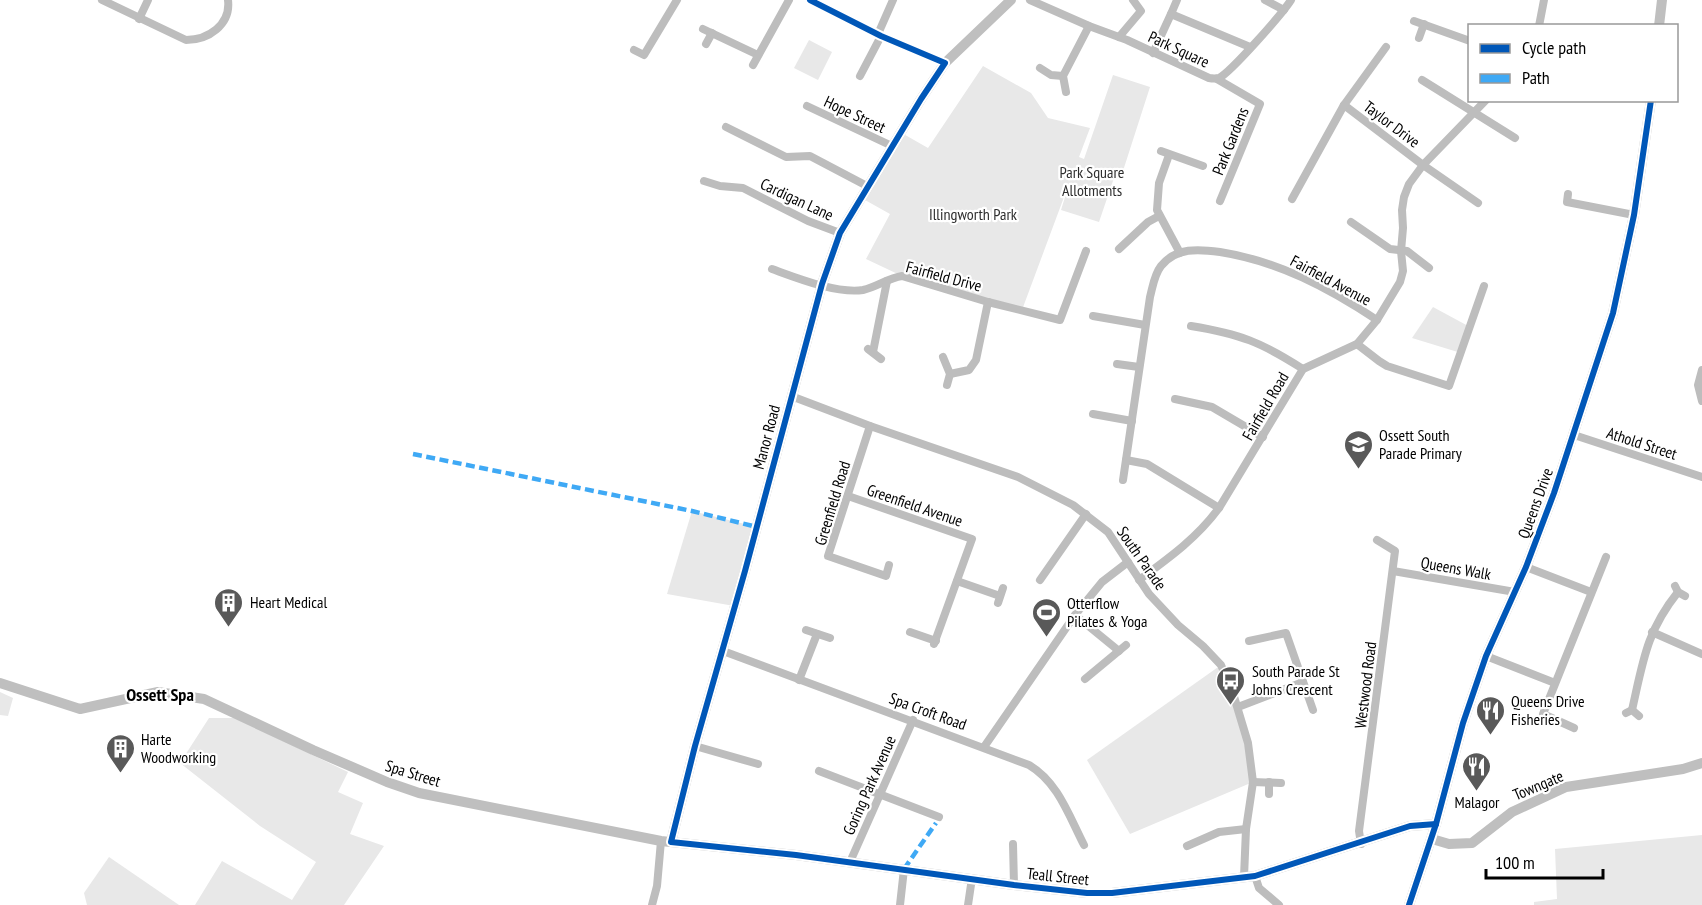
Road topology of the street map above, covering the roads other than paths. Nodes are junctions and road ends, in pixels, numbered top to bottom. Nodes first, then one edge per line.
1 (102, 0) edge
2 (148, 0) edge
3 (228, 0) edge
4 (677, 0) edge
5 (789, 0) edge
6 (810, 0) edge
7 (893, 0) edge
8 (1011, 0) edge
9 (1030, 0) edge
10 (1133, 0) edge
11 (1177, 0) edge
12 (1265, 0) edge
13 (1291, 0) edge
14 (1544, 0) edge
15 (1662, 0) edge
16 (1284, 10) junction
17 (1171, 14) junction
18 (139, 19) junction
19 (1414, 21) dead end
20 (1424, 24) junction
21 (1539, 24) edge
22 (1659, 24) edge
23 (1089, 26) junction
24 (703, 29) dead end
25 (712, 33) junction
26 (880, 35) junction
27 (1119, 37) junction
28 (1419, 38) dead end
29 (1468, 40) edge
30 (706, 44) dead end
31 (1250, 47) junction
32 (1386, 47) dead end
33 (634, 50) dead end
34 (1153, 53) junction
35 (758, 55) junction
36 (945, 63) junction
37 (753, 65) dead end
38 (1040, 68) dead end
39 (860, 76) dead end
40 (1063, 76) junction
41 (1216, 79) junction
42 (1422, 80) dead end
43 (1066, 92) dead end
44 (1484, 102) edge
45 (1651, 102) edge
46 (1344, 105) junction
47 (807, 106) dead end
48 (1474, 112) junction
49 (726, 127) dead end
50 (1515, 138) dead end
51 (892, 146) junction
52 (1161, 152) dead end
53 (1169, 155) junction
54 (1423, 165) junction
55 (1203, 166) dead end
56 (1310, 166) junction
57 (1319, 172) dead end
58 (704, 181) dead end
59 (867, 186) junction
60 (1568, 194) dead end
61 (1292, 199) dead end
62 (1220, 201) dead end
63 (1478, 203) dead end
64 (1634, 215) junction
65 (1159, 216) junction
66 (1351, 222) dead end
67 (840, 233) junction
68 (1119, 249) dead end
69 (1086, 251) dead end
70 (1401, 251) junction
71 (1180, 253) junction
72 (1429, 268) dead end
73 (772, 269) dead end
74 (886, 281) junction
75 (822, 284) junction
76 (1484, 286) dead end
77 (988, 302) junction
78 (1093, 316) dead end
79 (1377, 320) junction
80 (1145, 325) junction
81 (1191, 326) dead end
82 (1357, 344) junction
83 (943, 357) dead end
84 (881, 359) dead end
85 (1117, 364) dead end
86 (1139, 367) junction
87 (1303, 369) junction
88 (1702, 370) edge
89 (950, 374) junction
90 (947, 385) dead end
91 (791, 396) junction
92 (1175, 399) dead end
93 (1702, 401) edge
94 (1093, 414) dead end
95 (1132, 420) junction
96 (870, 426) junction
97 (1574, 435) junction
98 (1263, 437) junction
99 (1126, 460) junction
100 (1702, 477) edge
101 (1123, 480) dead end
102 (848, 496) junction
103 (1219, 508) junction
104 (1086, 514) junction
105 (1377, 540) dead end
106 (1606, 557) dead end
107 (1128, 562) junction
108 (889, 565) dead end
109 (1526, 567) junction
110 (1393, 571) junction
111 (1040, 580) dead end
112 (1139, 580) junction
113 (957, 581) junction
114 (1515, 592) junction
115 (1591, 592) junction
116 (1679, 592) dead end
117 (1000, 596) dead end
118 (1075, 615) junction
119 (806, 630) dead end
120 (910, 632) dead end
121 (1652, 632) junction
122 (817, 634) junction
123 (830, 638) dead end
124 (1249, 641) dead end
125 (723, 651) junction
126 (1702, 654) edge
127 (1486, 656) junction
128 (799, 680) junction
129 (1085, 680) dead end
130 (0, 682) edge
131 (1303, 682) junction
132 (1555, 683) junction
133 (1238, 707) junction
134 (1313, 710) dead end
135 (1632, 713) dead end
136 (914, 720) junction
137 (1574, 728) dead end
138 (695, 746) junction
139 (984, 747) junction
140 (758, 764) dead end
141 (1702, 764) edge
142 (819, 771) dead end
143 (1253, 782) junction
144 (1269, 782) junction
145 (1281, 783) dead end
146 (1269, 794) dead end
147 (880, 795) junction
148 (939, 817) dead end
149 (1436, 824) junction
150 (1246, 829) junction
151 (1432, 839) junction
152 (666, 841) junction
153 (1361, 844) junction
154 (1084, 845) dead end
155 (1187, 846) dead end
156 (1022, 852) dead end
157 (850, 861) junction
158 (904, 869) junction
159 (1250, 876) junction
160 (972, 878) junction
161 (1014, 885) junction
162 (652, 905) edge
163 (900, 905) edge
164 (968, 905) edge
165 (1279, 905) edge
166 (1409, 905) edge

1 - 18 street
2 - 18 street
3 - 18 street
4 - 33 street
5 - 35 street
6 - 26 street
7 - 26 street
8 - 36 street, Manor Road
9 - 23 street, Park Square
10 - 27 street
11 - 17 street
12 - 16 street
13 - 16 street, Park Square
14 - 21 street
15 - 22 street
16 - 31 street, Park Square
17 - 31 street
17 - 34 street
19 - 20 street
20 - 28 street
20 - 29 street
23 - 27 street, Park Square
23 - 40 street
24 - 25 street
25 - 30 street
25 - 35 street
26 - 36 street
26 - 39 street
27 - 34 street, Park Square
31 - 41 street, Park Square
32 - 46 street
34 - 41 street, Park Square
35 - 37 street
36 - 51 street, Manor Road
38 - 40 street
40 - 43 street
41 - 62 street, Park Gardens
42 - 48 street
44 - 48 street, Fairfield Road
45 - 64 street, Queens Drive
46 - 54 street, Taylor Drive
46 - 56 street
47 - 51 street, Hope Street
48 - 50 street
48 - 54 street, Fairfield Road
49 - 59 street
51 - 59 street, Manor Road
52 - 53 street
53 - 55 street
53 - 65 street
54 - 63 street, Taylor Drive
54 - 70 street, Fairfield Road
56 - 57 street
56 - 61 street
58 - 67 street, Cardigan Lane
59 - 67 street, Manor Road
60 - 64 street
64 - 97 street, Queens Drive
65 - 68 street
65 - 71 street
66 - 70 street
67 - 75 street, Manor Road
69 - 77 street, Fairfield Drive
70 - 72 street
70 - 79 street, Fairfield Road
71 - 79 street, Fairfield Avenue
71 - 80 street
73 - 75 street, Fairfield Drive
74 - 75 street, Fairfield Drive
74 - 77 street, Fairfield Drive
74 - 84 street
75 - 91 street, Manor Road
76 - 82 street
77 - 89 street
78 - 80 street
79 - 82 street, Fairfield Road
80 - 86 street
81 - 87 street
82 - 87 street, Fairfield Road
83 - 89 street
85 - 86 street
86 - 95 street
87 - 98 street, Fairfield Road
88 - 93 street
89 - 90 street
91 - 96 street, South Parade
91 - 125 street, Manor Road
92 - 98 street
94 - 95 street
95 - 99 street
96 - 102 street, Greenfield Road
96 - 104 street, South Parade
97 - 100 street, Athold Street
97 - 109 street, Queens Drive
98 - 103 street, Fairfield Road
99 - 101 street
99 - 103 street
102 - 108 street, Greenfield Road
102 - 113 street, Greenfield Avenue
103 - 112 street, Fairfield Road
104 - 107 street, South Parade
104 - 111 street
105 - 110 street, Westwood Road
106 - 115 street
107 - 112 street, South Parade
107 - 118 street
109 - 114 street, Queens Drive
109 - 115 street
110 - 114 street, Queens Walk
110 - 153 street, Westwood Road
112 - 133 street, South Parade
113 - 117 street
113 - 120 street, Greenfield Avenue
114 - 127 street, Queens Drive
115 - 132 street
116 - 121 street
118 - 129 street
118 - 139 street
119 - 122 street
121 - 126 street
121 - 135 street
122 - 123 street
122 - 128 street
124 - 131 street
125 - 128 street, Spa Croft Road
125 - 138 street, Manor Road
127 - 132 street
127 - 149 street, Queens Drive
128 - 136 street, Spa Croft Road
130 - 152 street, Spa Street
131 - 133 street
131 - 134 street
132 - 137 street
133 - 143 street, South Parade
136 - 139 street, Spa Croft Road
136 - 147 street, Goring Park Avenue
138 - 140 street
138 - 152 street, Manor Road
139 - 154 street, Spa Croft Road
141 - 151 street, Towngate
142 - 147 street
143 - 144 street
143 - 150 street, South Parade
144 - 145 street
144 - 146 street
147 - 148 street
147 - 157 street, Goring Park Avenue
149 - 151 street, Queens Drive
149 - 153 street, Teall Street
150 - 155 street
150 - 159 street, South Parade
151 - 166 street, Queens Drive
152 - 157 street, Teall Street
152 - 162 street
153 - 159 street, Teall Street
156 - 161 street
157 - 158 street, Teall Street
158 - 160 street, Teall Street
158 - 163 street
159 - 161 street, Teall Street
159 - 165 street
160 - 161 street, Teall Street
160 - 164 street

